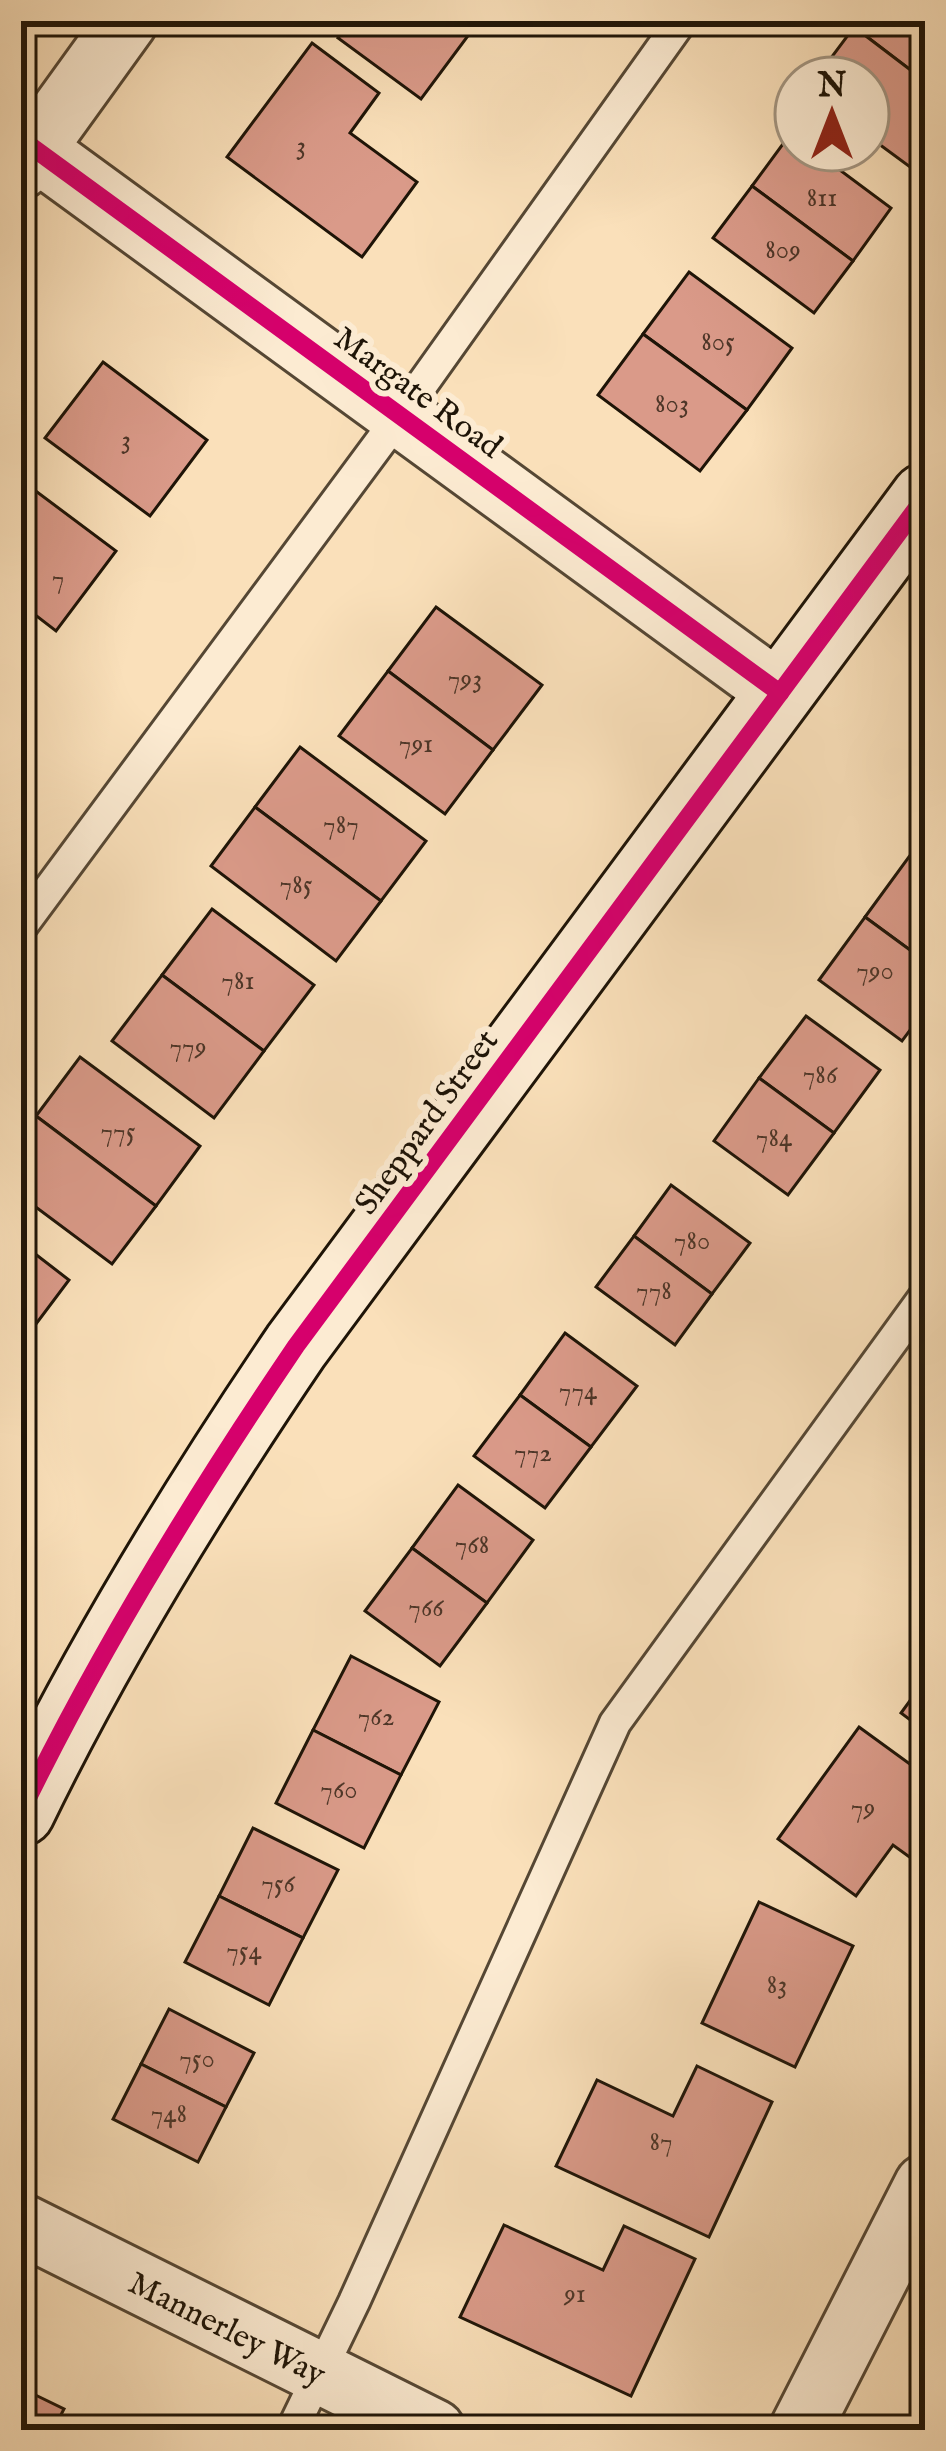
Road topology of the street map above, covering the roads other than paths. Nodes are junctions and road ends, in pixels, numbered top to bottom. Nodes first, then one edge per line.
1 (127, 21) edge
2 (681, 21) edge
3 (26, 152) edge
4 (401, 415) junction
5 (925, 497) edge
6 (780, 693) junction
7 (21, 927) edge
8 (925, 1296) edge
9 (21, 1812) edge
10 (925, 2185) edge
11 (21, 2224) edge
12 (321, 2374) junction
13 (292, 2430) edge
14 (434, 2430) edge
15 (800, 2430) edge

1 - 3 street
2 - 4 lane
3 - 4 street, Margate Road
4 - 6 street, Margate Road
4 - 7 lane
5 - 6 street, Sheppard Street
6 - 9 street, Sheppard Street
8 - 12 lane
10 - 15 street
11 - 12 street, Mannerley Way
12 - 13 lane
12 - 14 street, Mannerley Way

